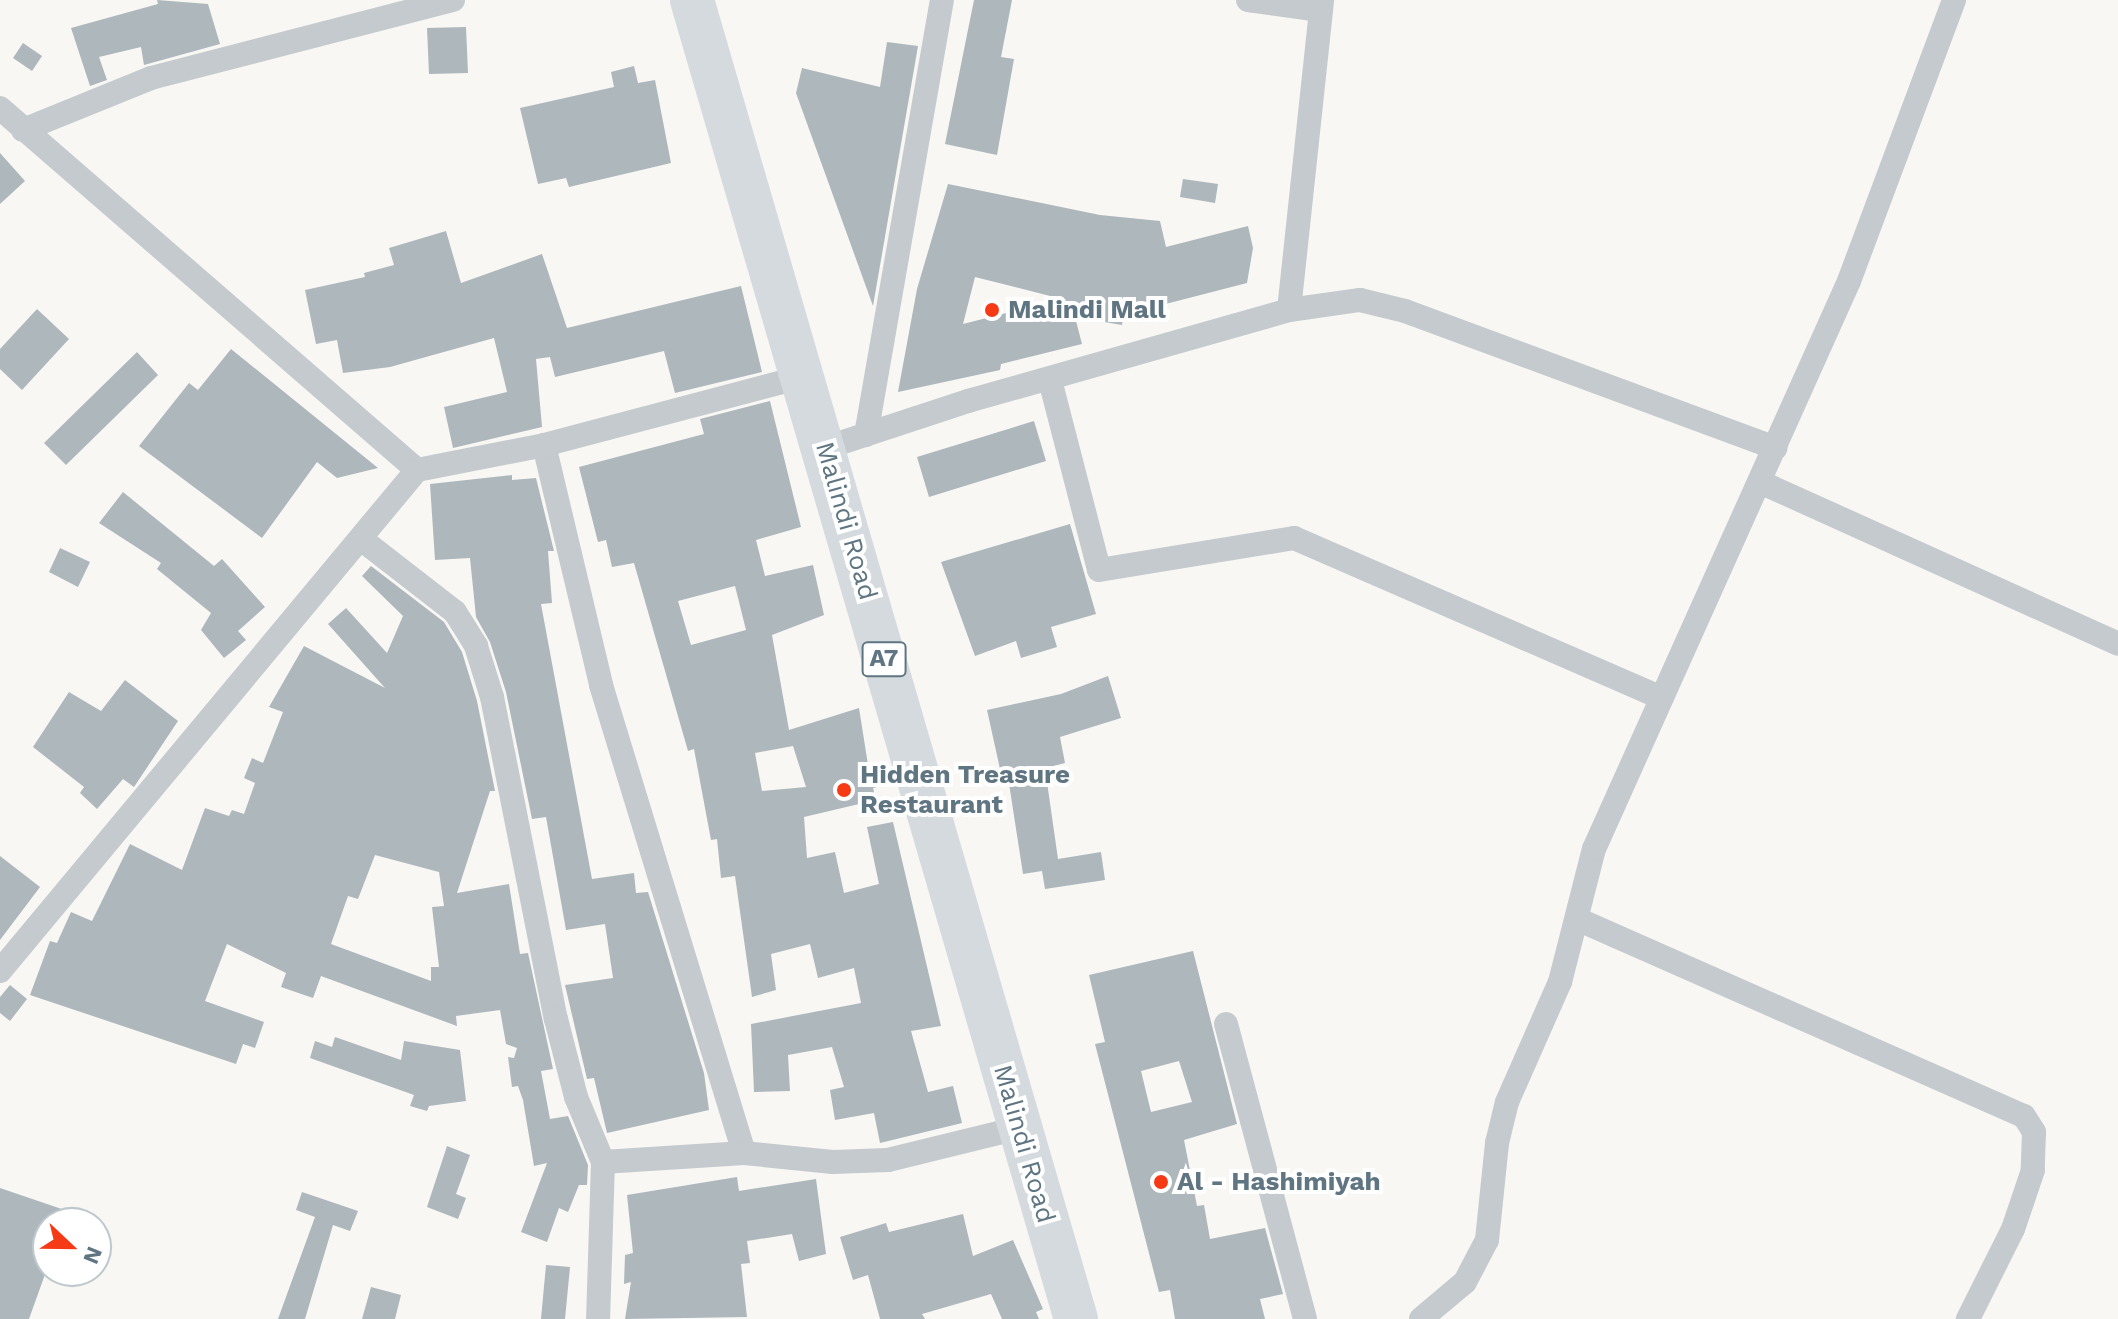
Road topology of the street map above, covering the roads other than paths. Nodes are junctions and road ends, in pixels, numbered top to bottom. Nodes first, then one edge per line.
1 (453, 0) edge
2 (692, 0) edge
3 (942, 0) edge
4 (1248, 0) edge
5 (1954, 0) edge
6 (1321, 5) edge
7 (0, 108) edge
8 (23, 130) junction
9 (1289, 310) junction
10 (805, 376) junction
11 (1050, 380) junction
12 (846, 442) junction
13 (544, 445) junction
14 (1775, 448) junction
15 (417, 470) junction
16 (1760, 482) junction
17 (361, 539) junction
18 (2118, 644) edge
19 (1659, 697) junction
20 (1577, 919) junction
21 (0, 971) edge
22 (1226, 1024) dead end
23 (1018, 1128) junction
24 (744, 1153) junction
25 (603, 1162) junction
26 (598, 1319) edge
27 (1076, 1319) edge
28 (1305, 1319) edge
29 (1421, 1319) edge
30 (1968, 1319) edge

1 - 8 street
2 - 10 highway, Malindi Road / A7
3 - 12 street
4 - 6 street
5 - 14 street
6 - 9 street
7 - 8 street
8 - 15 street
9 - 11 street
9 - 14 street
10 - 12 highway, Malindi Road / A7
10 - 13 street
11 - 12 street
11 - 19 street
12 - 23 highway, Malindi Road / A7
13 - 15 street
13 - 24 street
14 - 16 street
15 - 17 street
16 - 18 street
16 - 19 street
17 - 21 street
17 - 25 street
19 - 20 street
20 - 29 street
20 - 30 street
22 - 28 street
23 - 24 street
23 - 27 highway, Malindi Road / A7
24 - 25 street
25 - 26 street

